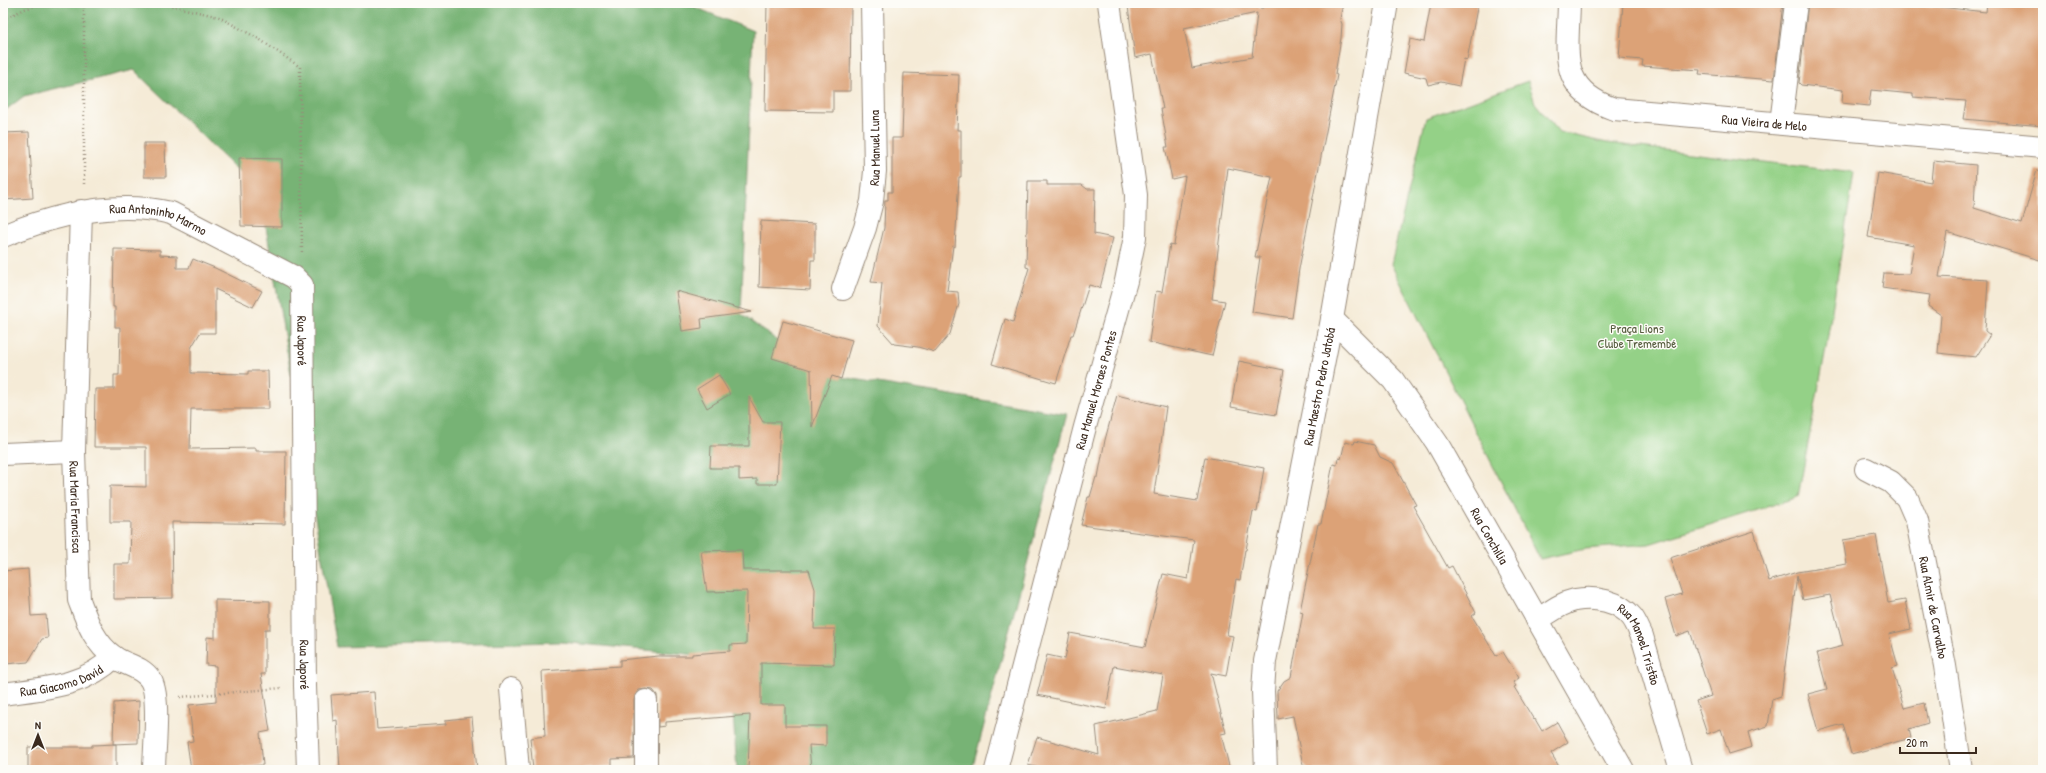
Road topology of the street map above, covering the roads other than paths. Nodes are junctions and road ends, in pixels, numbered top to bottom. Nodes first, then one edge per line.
1 (872, 3) edge
2 (1109, 3) edge
3 (1387, 3) edge
4 (1569, 3) edge
5 (1796, 3) edge
6 (1782, 123) junction
7 (2043, 147) edge
8 (81, 212) junction
9 (3, 236) edge
10 (302, 285) joint
11 (843, 289) dead end
12 (1332, 319) junction
13 (74, 451) junction
14 (3, 454) edge
15 (1866, 468) dead end
16 (1537, 620) junction
17 (114, 657) junction
18 (511, 690) dead end
19 (3, 694) edge
20 (646, 701) dead end
21 (154, 770) edge
22 (308, 770) edge
23 (518, 770) edge
24 (646, 770) edge
25 (996, 770) edge
26 (1266, 770) edge
27 (1623, 770) edge
28 (1681, 770) edge
29 (1961, 770) edge

1 - 11 street, Rua Manuel Luna
2 - 25 street, Rua Manuel Moraes Pontes
3 - 12 street, Rua Maestro Pedro Jatobá
4 - 6 street, Rua Vieira de Melo
5 - 6 street
6 - 7 street, Rua Vieira de Melo
8 - 9 street, Rua Antoninho Marmo
8 - 10 street, Rua Antoninho Marmo
8 - 13 street, Rua Maria Francisca
10 - 22 street, Rua Japoré
12 - 16 street, Rua Conchilia
12 - 26 street, Rua Maestro Pedro Jatobá
13 - 14 street
13 - 17 street, Rua Maria Francisca
15 - 29 street, Rua Almir de Carvalho
16 - 27 street, Rua Conchilia
16 - 28 street, Rua Manoel Tristão
17 - 19 street, Rua Giacomo David
17 - 21 street, Rua Maria Francisca
18 - 23 street
20 - 24 street

